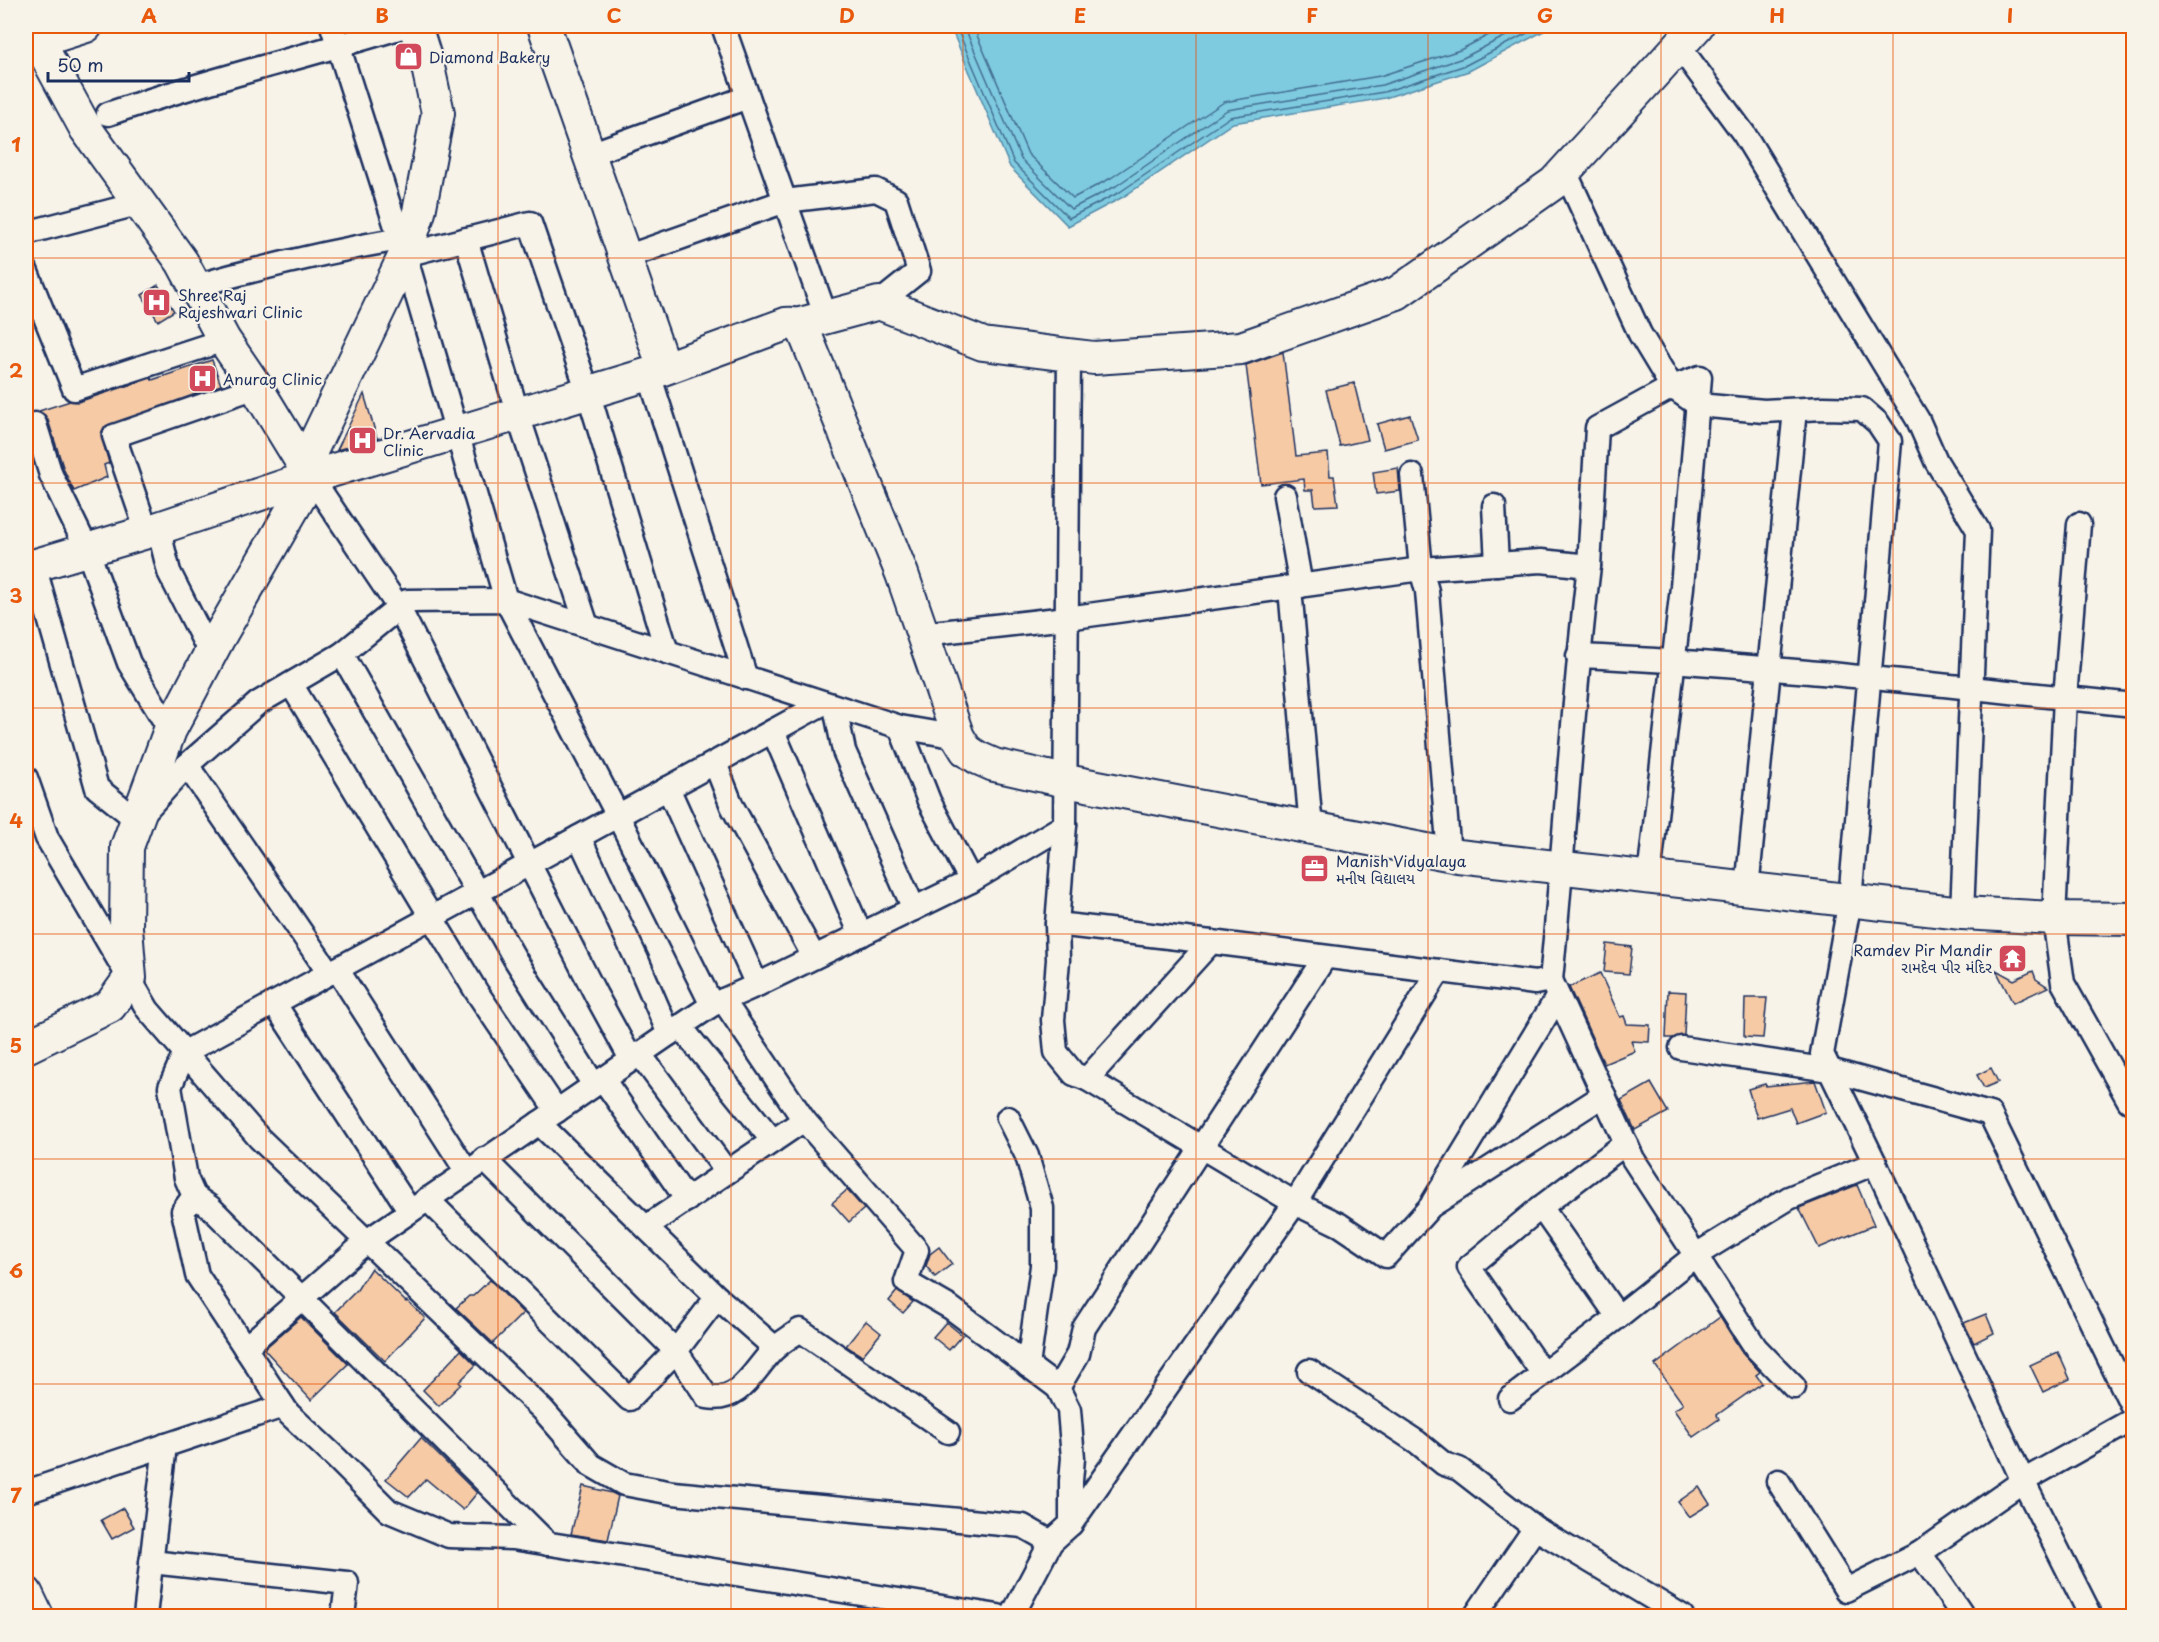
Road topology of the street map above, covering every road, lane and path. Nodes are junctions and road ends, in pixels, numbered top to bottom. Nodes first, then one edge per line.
1 (86, 26) edge
2 (332, 26) edge
3 (405, 26) edge
4 (415, 26) edge
5 (544, 26) edge
6 (723, 26) edge
7 (1688, 36) edge
8 (32, 37) edge
9 (339, 47) junction
10 (748, 97) junction
11 (108, 114) dead end
12 (590, 154) junction
13 (1565, 171) junction
14 (785, 201) junction
15 (141, 203) junction
16 (26, 232) edge
17 (466, 239) junction
18 (402, 247) junction
19 (626, 257) junction
20 (26, 270) edge
21 (195, 286) junction
22 (879, 303) junction
23 (812, 321) junction
24 (224, 340) junction
25 (1069, 355) junction
26 (657, 371) junction
27 (256, 387) junction
28 (1672, 387) junction
29 (588, 392) junction
30 (1698, 405) junction
31 (1795, 410) junction
32 (518, 415) junction
33 (35, 424) dead end
34 (457, 434) junction
35 (1412, 475) dead end
36 (311, 477) junction
37 (1285, 496) dead end
38 (1494, 506) dead end
39 (2079, 524) dead end
40 (152, 529) junction
41 (87, 549) junction
42 (1497, 564) junction
43 (1589, 566) junction
44 (30, 567) edge
45 (1421, 570) junction
46 (1295, 587) junction
47 (506, 600) junction
48 (399, 608) junction
49 (1067, 618) junction
50 (587, 626) junction
51 (923, 634) junction
52 (667, 652) junction
53 (210, 653) junction
54 (342, 654) junction
55 (1578, 656) junction
56 (1674, 660) junction
57 (1770, 667) junction
58 (746, 678) junction
59 (1870, 678) junction
60 (291, 684) junction
61 (1971, 688) junction
62 (2065, 698) junction
63 (829, 705) junction
64 (2133, 705) edge
65 (900, 728) junction
66 (170, 730) junction
67 (772, 731) junction
68 (958, 737) junction
69 (716, 763) junction
70 (188, 765) junction
71 (26, 778) edge
72 (1066, 781) junction
73 (668, 788) junction
74 (618, 816) junction
75 (137, 820) junction
76 (1065, 825) junction
77 (1311, 828) junction
78 (579, 837) junction
79 (1449, 855) junction
80 (530, 864) junction
81 (1562, 868) junction
82 (1649, 878) junction
83 (971, 881) junction
84 (1747, 889) junction
85 (477, 893) junction
86 (1850, 900) junction
87 (914, 909) junction
88 (1962, 913) junction
89 (433, 917) junction
90 (2054, 918) junction
91 (2133, 919) edge
92 (1057, 924) junction
93 (861, 935) junction
94 (1210, 942) junction
95 (814, 957) junction
96 (1325, 957) junction
97 (333, 971) junction
98 (1439, 971) junction
99 (130, 978) junction
100 (757, 985) junction
101 (1554, 988) junction
102 (274, 1003) junction
103 (717, 1003) junction
104 (675, 1030) junction
105 (26, 1047) edge
106 (1681, 1048) dead end
107 (185, 1052) junction
108 (635, 1056) junction
109 (1830, 1070) junction
110 (1087, 1079) junction
111 (598, 1082) junction
112 (1604, 1095) junction
113 (2129, 1101) dead end
114 (548, 1117) junction
115 (1008, 1118) dead end
116 (804, 1120) junction
117 (773, 1141) junction
118 (1626, 1143) junction
119 (1201, 1147) junction
120 (1875, 1163) junction
121 (475, 1165) junction
122 (727, 1173) junction
123 (194, 1196) junction
124 (687, 1200) junction
125 (1295, 1203) junction
126 (418, 1205) junction
127 (1431, 1206) junction
128 (1541, 1206) junction
129 (646, 1227) junction
130 (367, 1241) junction
131 (1696, 1256) junction
132 (301, 1297) junction
133 (717, 1297) junction
134 (1618, 1317) junction
135 (245, 1348) junction
136 (775, 1348) junction
137 (676, 1351) junction
138 (1028, 1366) junction
139 (1309, 1371) dead end
140 (1543, 1374) junction
141 (1794, 1387) dead end
142 (1058, 1388) junction
143 (1510, 1399) dead end
144 (283, 1406) junction
145 (2133, 1410) edge
146 (2133, 1419) edge
147 (948, 1432) dead end
148 (165, 1446) junction
149 (1778, 1481) dead end
150 (2023, 1481) junction
151 (26, 1492) edge
152 (1071, 1524) junction
153 (1535, 1527) junction
154 (1051, 1542) junction
155 (548, 1544) junction
156 (1920, 1553) junction
157 (151, 1562) junction
158 (26, 1593) edge
159 (1021, 1610) edge
160 (37, 1617) edge
161 (145, 1617) edge
162 (343, 1617) edge
163 (998, 1617) edge
164 (1475, 1617) edge
165 (1682, 1617) edge
166 (1963, 1617) edge
167 (2091, 1617) edge

1 - 8 main road
2 - 9 street
3 - 9 street
4 - 18 main road
5 - 12 main road
6 - 10 street
7 - 13 main road
7 - 61 street
8 - 15 main road
9 - 11 street
9 - 18 street
10 - 12 street
10 - 14 street
12 - 19 main road
13 - 25 main road
13 - 28 street
14 - 19 street
14 - 22 street
14 - 23 street
15 - 16 street
15 - 21 main road
17 - 18 street
17 - 29 street
17 - 32 street
18 - 21 street
18 - 34 street
18 - 36 main road
19 - 26 main road
20 - 24 street
21 - 24 main road
22 - 23 main road
22 - 25 main road
23 - 26 main road
23 - 51 main road
24 - 27 main road
25 - 49 street
26 - 29 main road
26 - 58 street
27 - 36 main road
27 - 40 street
28 - 30 street
28 - 43 street
29 - 32 main road
29 - 52 street
30 - 31 street
30 - 56 street
31 - 57 street
31 - 59 street
32 - 34 main road
32 - 50 street
33 - 41 street
34 - 36 main road
34 - 47 street
35 - 45 street
36 - 40 main road
36 - 48 street
36 - 53 main road
37 - 46 street
38 - 42 street
39 - 62 street
40 - 41 main road
40 - 53 street
41 - 44 main road
41 - 66 street
42 - 43 street
42 - 45 street
43 - 55 street
44 - 75 street
45 - 46 street
45 - 79 street
46 - 49 street
46 - 77 street
47 - 48 street
47 - 50 street
47 - 74 street
48 - 54 street
48 - 80 street
49 - 51 street
49 - 72 street
50 - 52 street
51 - 68 main road
52 - 58 street
53 - 66 main road
54 - 60 street
54 - 85 street
55 - 56 street
55 - 81 street
56 - 57 street
56 - 82 street
57 - 59 street
57 - 84 street
58 - 63 street
59 - 61 street
59 - 86 street
60 - 70 street
60 - 89 street
61 - 62 street
61 - 88 street
62 - 64 street
62 - 90 street
63 - 65 street
63 - 67 street
63 - 87 street
65 - 68 street
65 - 83 street
66 - 75 main road
67 - 69 street
67 - 93 street
68 - 72 main road
69 - 73 street
69 - 95 street
70 - 75 street
70 - 97 street
71 - 99 street
72 - 76 street
72 - 77 main road
73 - 74 street
73 - 100 street
74 - 78 street
74 - 103 street
75 - 99 main road
76 - 83 street
76 - 92 street
77 - 79 main road
78 - 80 street
78 - 104 street
79 - 81 main road
80 - 85 street
80 - 108 street
81 - 82 main road
81 - 101 street
82 - 84 main road
83 - 87 street
84 - 86 main road
85 - 89 street
85 - 111 street
86 - 88 main road
86 - 109 street
87 - 93 street
88 - 90 main road
89 - 97 street
89 - 114 street
90 - 91 main road
90 - 113 street
92 - 94 street
92 - 110 street
93 - 95 street
94 - 96 street
94 - 110 street
95 - 100 street
96 - 98 street
96 - 119 street
97 - 102 street
97 - 121 street
98 - 101 street
98 - 125 street
99 - 105 main road
99 - 107 street
100 - 103 street
101 - 112 street
101 - 127 street
102 - 107 street
102 - 126 street
103 - 104 street
103 - 116 street
104 - 108 street
104 - 117 street
106 - 109 street
107 - 123 street
107 - 130 street
108 - 111 street
108 - 122 street
109 - 120 street
109 - 145 street
110 - 119 street
111 - 114 street
111 - 124 street
112 - 118 street
112 - 127 street
114 - 121 street
114 - 129 street
115 - 138 street
116 - 117 street
116 - 138 street
117 - 122 street
118 - 128 street
118 - 131 street
119 - 125 street
119 - 142 street
120 - 131 street
120 - 150 street
121 - 126 street
121 - 137 street
122 - 124 street
123 - 132 street
123 - 135 street
124 - 129 street
125 - 127 street
125 - 152 street
126 - 130 street
126 - 137 street
128 - 134 street
128 - 140 street
129 - 133 street
130 - 132 street
130 - 154 street
131 - 134 street
131 - 141 street
132 - 135 street
132 - 155 street
133 - 136 street
133 - 137 street
134 - 140 street
135 - 144 street
136 - 137 street
136 - 147 street
138 - 142 street
139 - 153 street
140 - 143 street
142 - 152 street
144 - 148 street
144 - 155 street
146 - 150 street
148 - 151 street
148 - 157 street
149 - 156 street
150 - 156 street
150 - 167 street
152 - 154 street
153 - 164 street
153 - 165 street
154 - 159 street
155 - 163 street
156 - 166 street
157 - 161 street
157 - 162 street
158 - 160 main road

